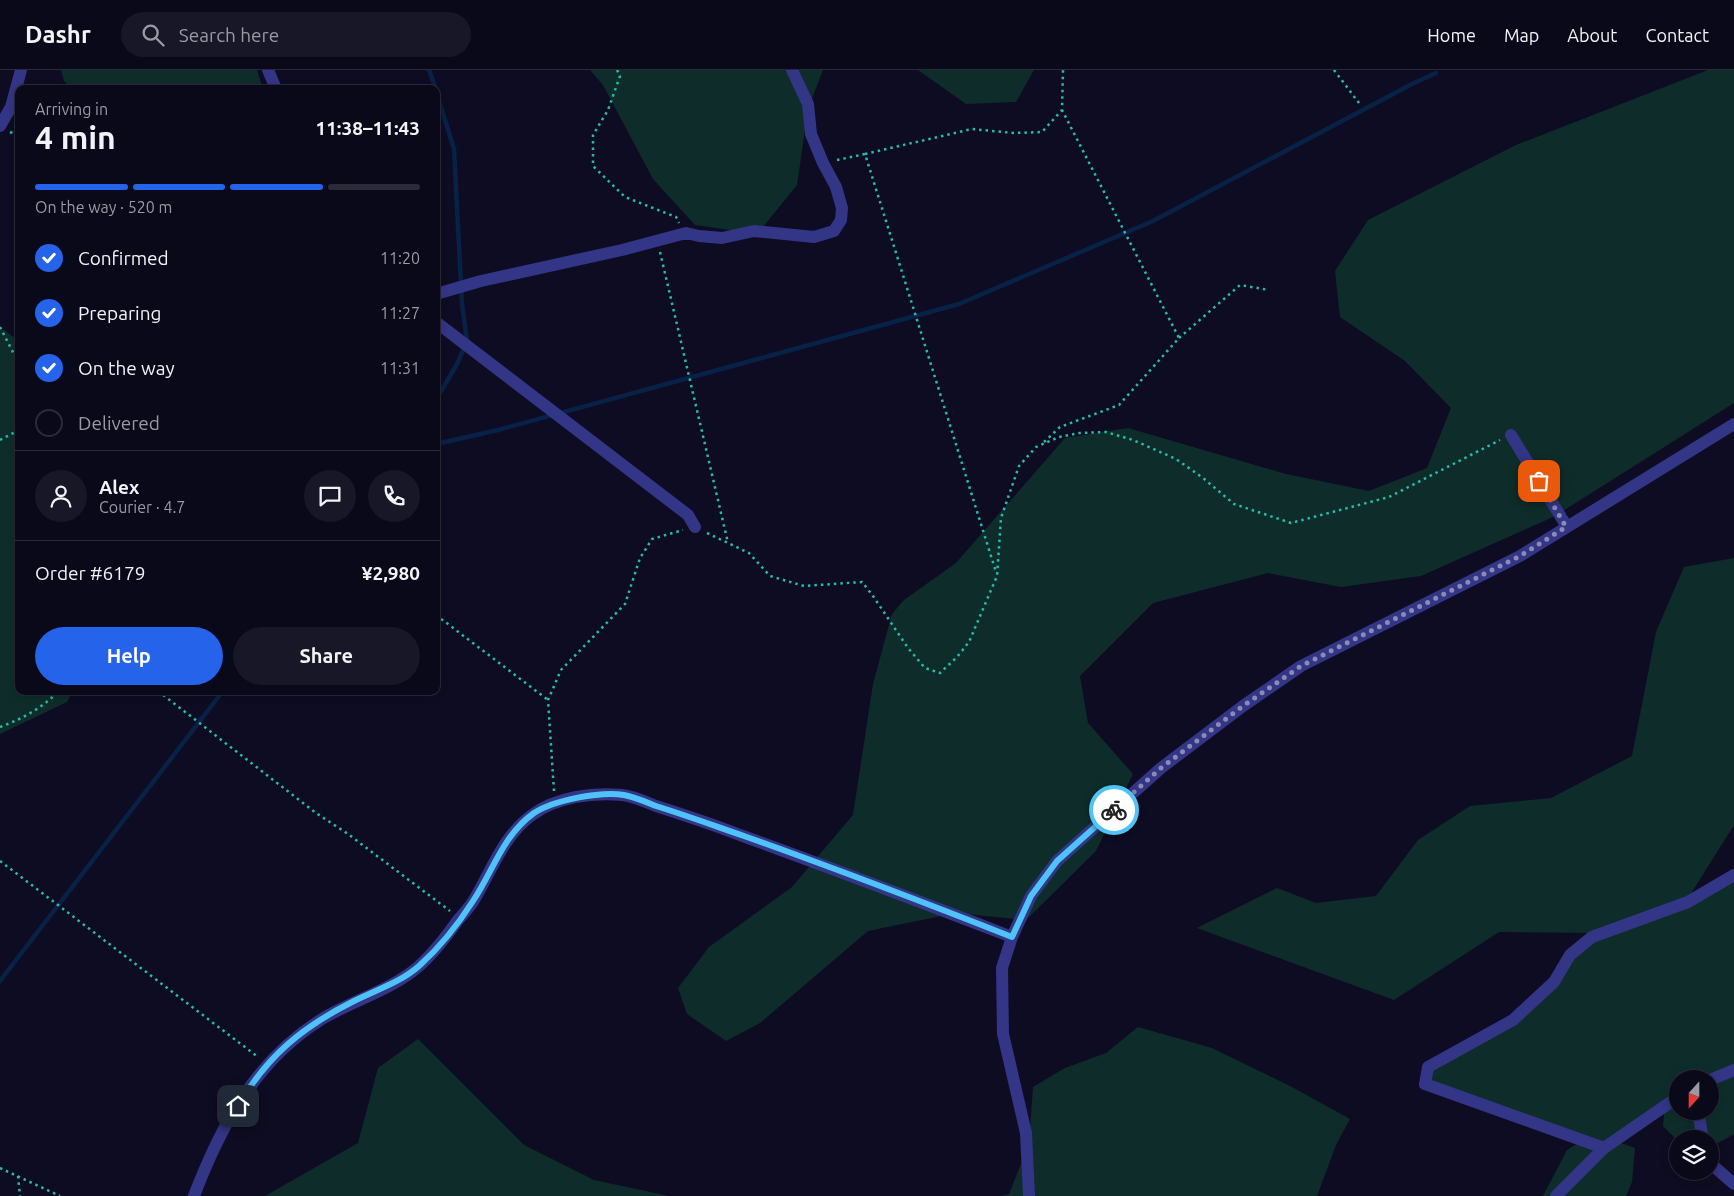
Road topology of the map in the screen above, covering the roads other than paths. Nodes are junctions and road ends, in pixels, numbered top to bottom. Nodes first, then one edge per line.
1 (21, 70) edge
2 (268, 70) edge
3 (792, 70) edge
4 (17, 85) edge
5 (274, 85) edge
6 (15, 92) edge
7 (0, 126) edge
8 (440, 293) edge
9 (440, 325) edge
10 (1734, 424) edge
11 (1511, 435) road end
12 (694, 527) road end
13 (1566, 527) junction
14 (1734, 875) edge
15 (1012, 937) junction
16 (1734, 1070) edge
17 (1719, 1076) edge
18 (1669, 1103) edge
19 (1604, 1148) junction
20 (1719, 1171) edge
21 (1734, 1184) edge
22 (194, 1196) edge
23 (1029, 1196) edge
24 (1556, 1196) edge

1 - 4 street
2 - 5 street
3 - 8 street
6 - 7 street
9 - 12 street
10 - 13 street
11 - 13 street
13 - 15 street
14 - 19 street
15 - 22 street
15 - 23 street
16 - 17 street
18 - 19 street
19 - 24 street
20 - 21 street

